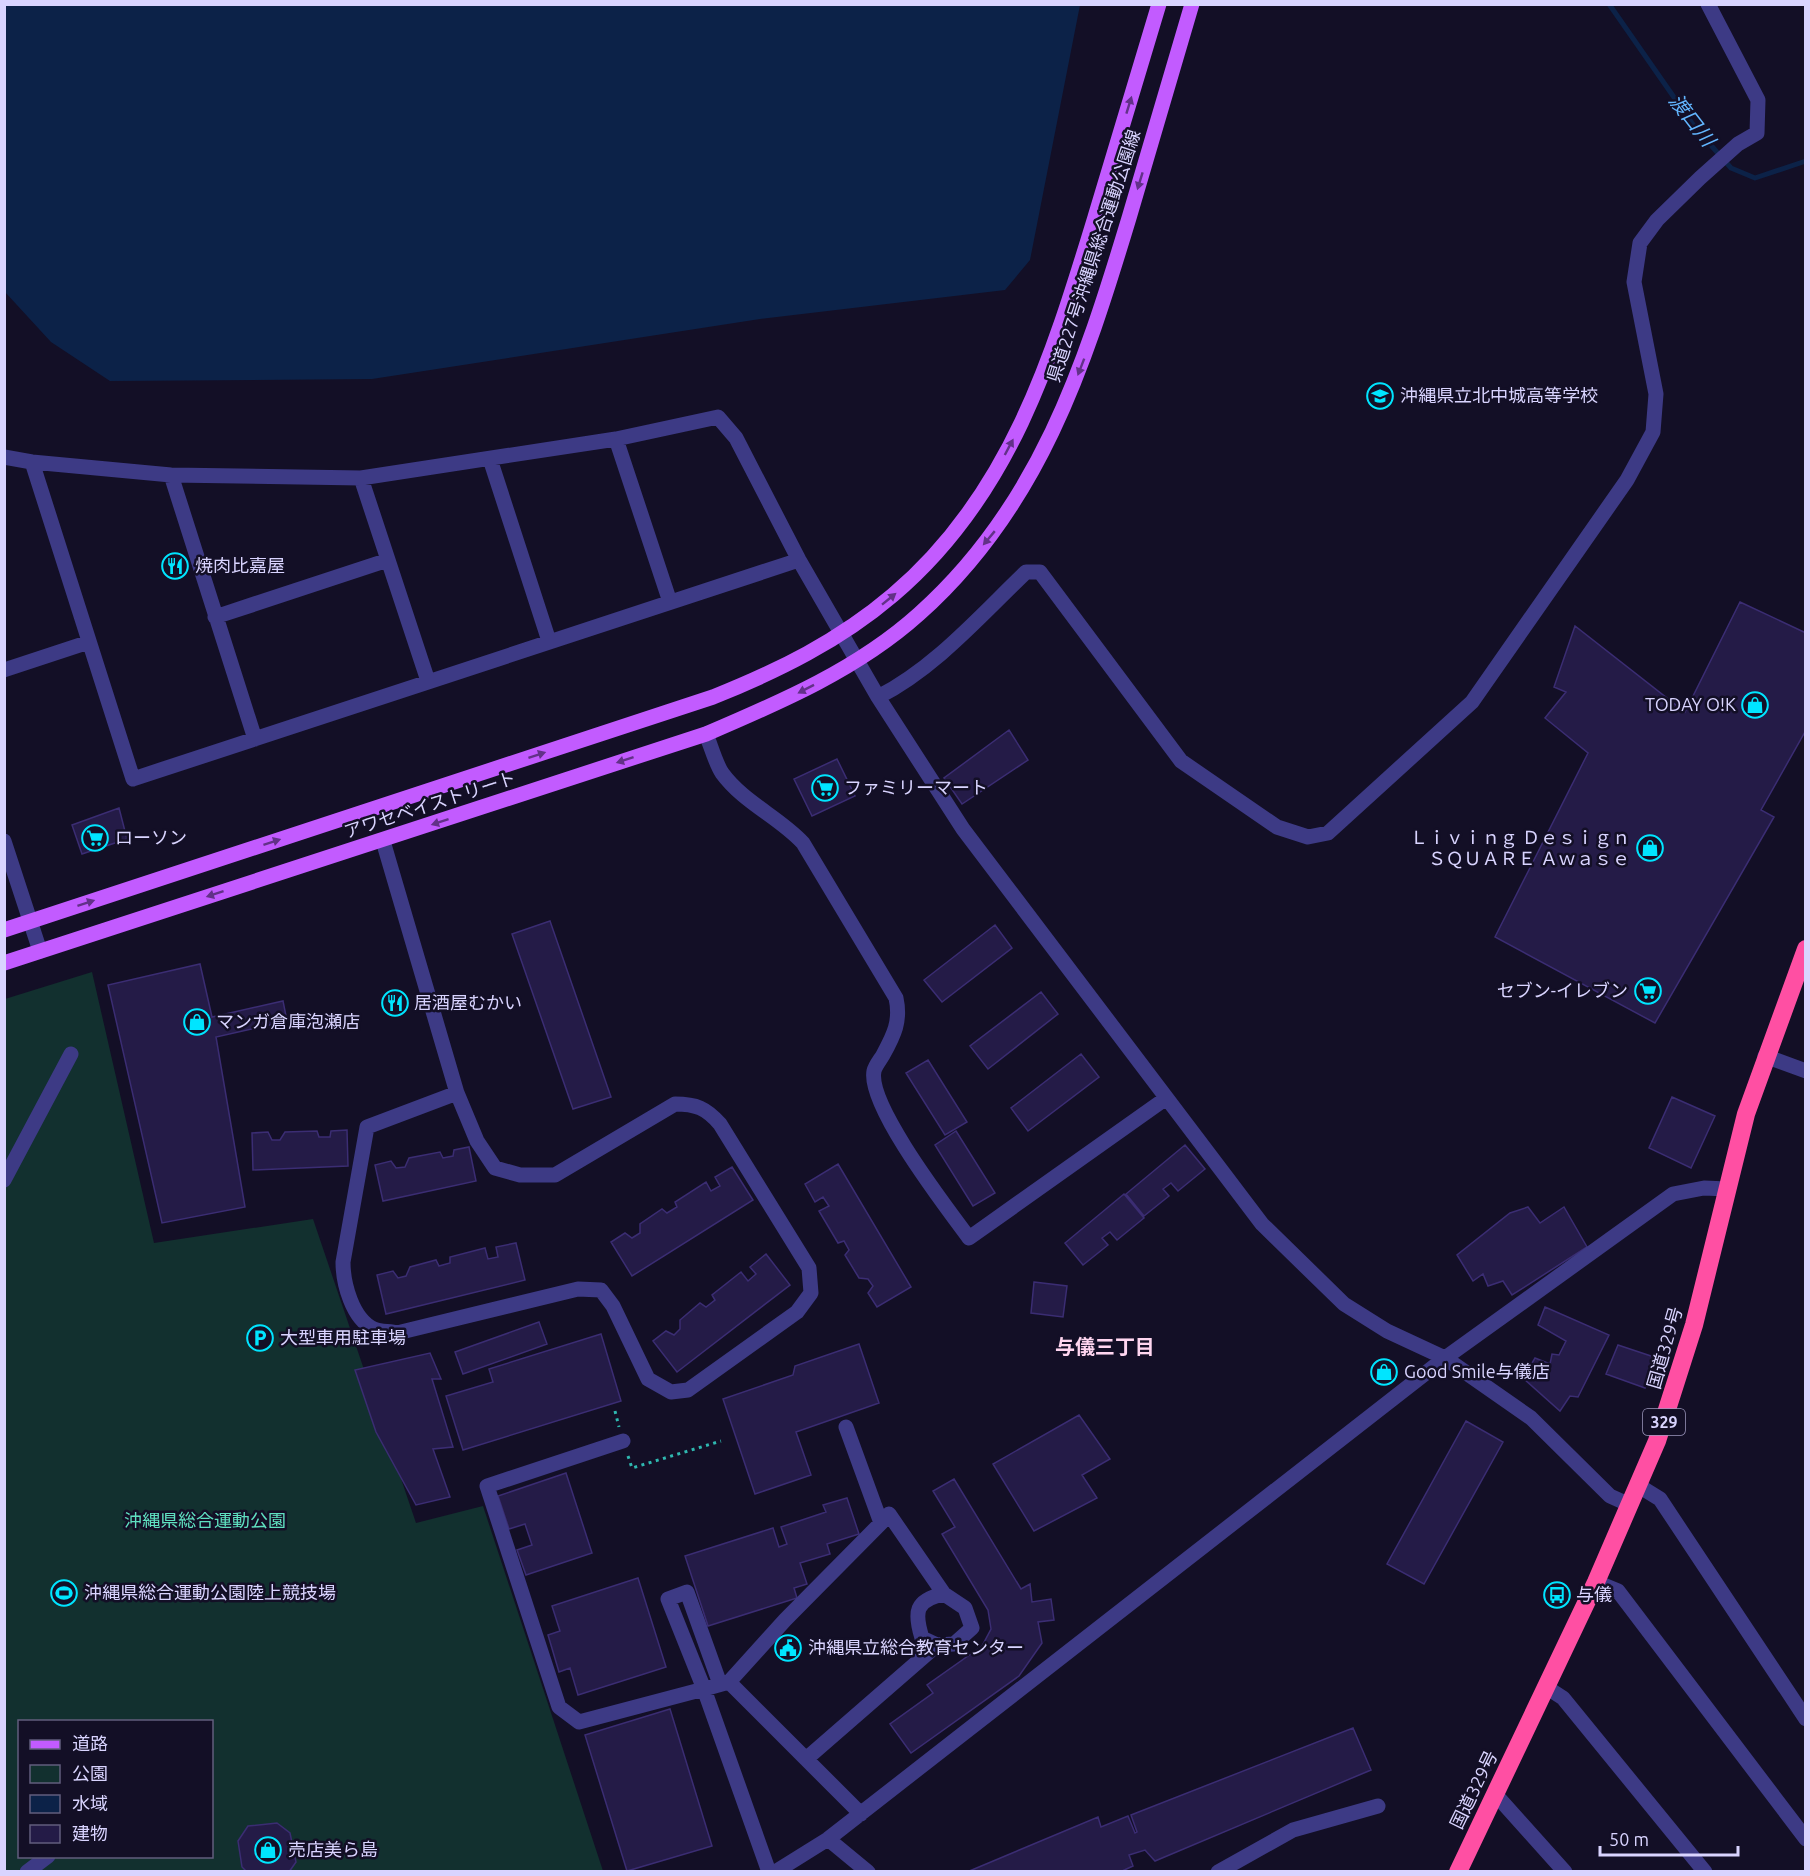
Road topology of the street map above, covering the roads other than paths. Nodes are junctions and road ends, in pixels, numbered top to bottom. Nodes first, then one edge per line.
1 (1159, 4) edge
2 (1192, 4) edge
3 (1708, 4) edge
4 (616, 439) junction
5 (4, 457) edge
6 (490, 459) junction
7 (32, 462) junction
8 (171, 475) junction
9 (361, 478) junction
10 (388, 560) junction
11 (799, 561) junction
12 (670, 602) junction
13 (215, 617) junction
14 (842, 634) junction
15 (549, 641) junction
16 (89, 642) junction
17 (858, 660) junction
18 (4, 670) edge
19 (428, 681) junction
20 (878, 697) junction
21 (706, 734) junction
22 (255, 739) junction
23 (4, 841) edge
24 (383, 841) junction
25 (31, 921) junction
26 (4, 930) edge
27 (1806, 949) edge
28 (40, 951) junction
29 (4, 963) edge
30 (71, 1054) dead end
31 (1766, 1056) junction
32 (1806, 1071) edge
33 (458, 1093) junction
34 (1166, 1099) junction
35 (4, 1180) edge
36 (1727, 1189) junction
37 (1445, 1358) junction
38 (846, 1427) dead end
39 (623, 1441) road end
40 (1639, 1486) junction
41 (1630, 1505) junction
42 (882, 1523) junction
43 (1596, 1582) junction
44 (944, 1594) junction
45 (937, 1645) junction
46 (724, 1683) junction
47 (1546, 1687) junction
48 (704, 1689) junction
49 (1806, 1719) edge
50 (806, 1759) junction
51 (1496, 1795) junction
52 (1377, 1806) dead end
53 (861, 1814) junction
54 (828, 1839) junction
55 (1806, 1839) edge
56 (47, 1858) edge
57 (27, 1872) edge
58 (768, 1872) edge
59 (775, 1872) edge
60 (867, 1872) edge
61 (1218, 1872) edge
62 (1458, 1872) edge
63 (1565, 1872) edge
64 (1705, 1872) edge

14 -> 1 main road, 県道227号沖縄県総合運動公園線
2 -> 17 main road, 県道227号沖縄県総合運動公園線
3 - 20 street
4 - 6 street
4 - 11 street
4 - 12 street
5 - 7 street
6 - 9 street
6 - 15 street
7 - 8 street
7 - 16 street
8 - 9 street
8 - 13 street
9 - 10 street
10 - 13 street
10 - 19 street
11 - 12 street
11 - 14 street
12 - 15 street
13 - 22 street
14 - 17 street
25 -> 14 main road, アワセベイストリート
15 - 19 street
16 - 18 street
16 - 22 street
17 - 20 street
17 -> 21 main road, アワセベイストリート
19 - 22 street
20 - 34 street
21 -> 24 main road, アワセベイストリート
21 - 34 street
23 - 25 street
24 -> 28 main road, アワセベイストリート
24 - 33 street
25 - 26 main road, アワセベイストリート
25 - 28 street
27 - 31 highway, 国道329号 / 329
28 - 29 main road, アワセベイストリート
30 - 35 street
31 - 32 street
31 - 36 highway, 国道329号 / 329
33 - 33 street
34 - 37 street
36 - 37 street
36 - 40 highway, 国道329号 / 329
37 - 41 street
37 - 53 street
38 - 42 street
39 - 48 street
40 - 41 highway, 国道329号 / 329
40 - 49 street
41 - 43 highway, 国道329号 / 329
42 - 44 street
42 - 46 street
43 - 47 highway, 国道329号 / 329
43 - 55 street
44 - 45 street
44 - 45 street
45 - 50 street
46 - 48 street
46 - 48 street
46 - 50 street
47 - 51 highway, 国道329号 / 329
47 - 64 street
48 - 58 street
50 - 53 street
51 - 62 highway, 国道329号 / 329
51 - 63 street
52 - 61 street
53 - 54 street
54 - 59 street
54 - 60 street
56 - 57 street

